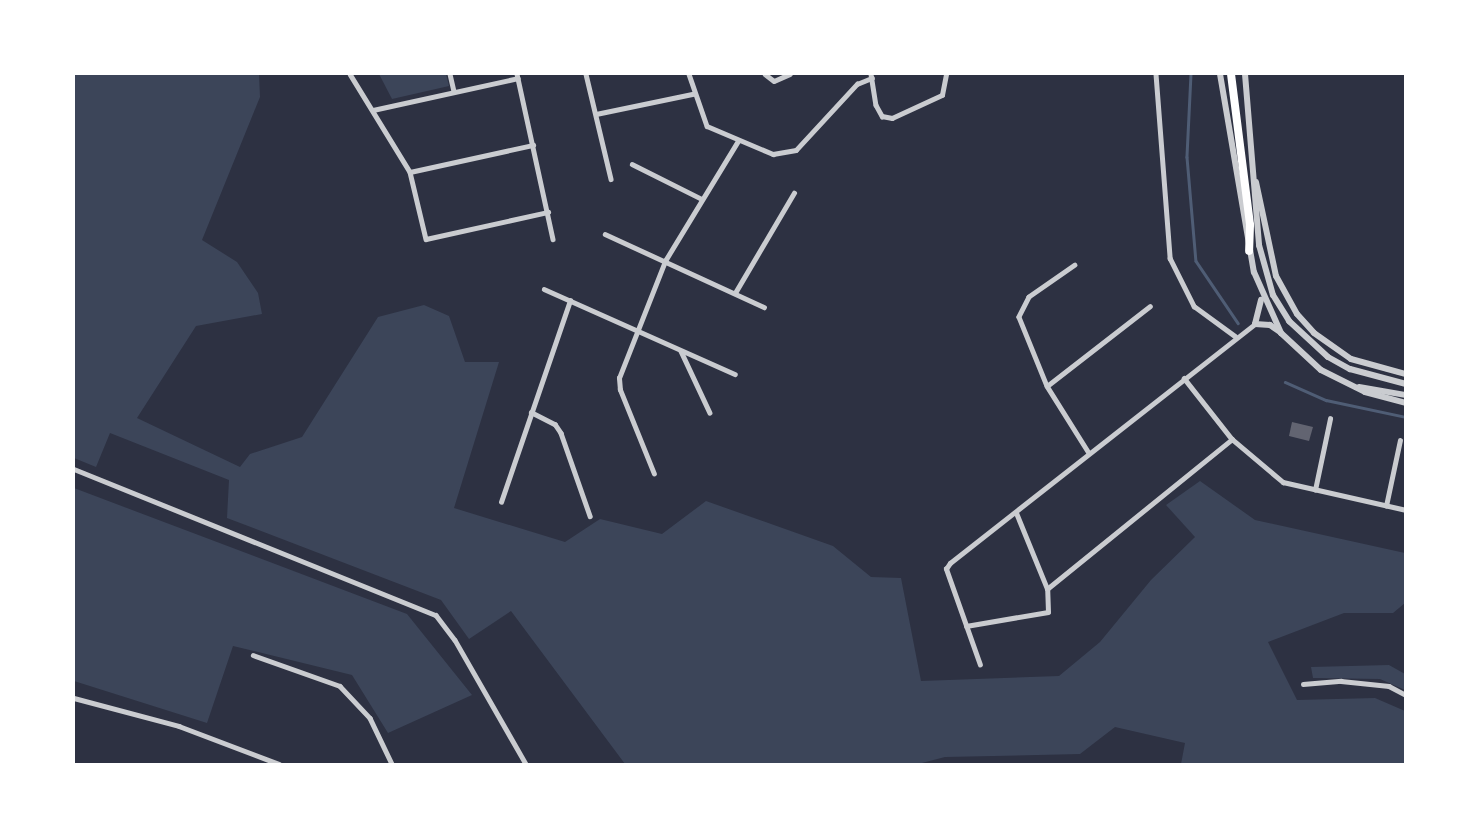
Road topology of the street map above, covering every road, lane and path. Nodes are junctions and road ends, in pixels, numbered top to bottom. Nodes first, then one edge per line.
1 (350, 74) edge
2 (450, 74) edge
3 (586, 74) edge
4 (689, 74) edge
5 (765, 74) edge
6 (790, 74) edge
7 (946, 74) edge
8 (1156, 74) edge
9 (1220, 74) edge
10 (1231, 74) edge
11 (1245, 74) edge
12 (517, 76) edge
13 (872, 76) edge
14 (454, 92) junction
15 (693, 94) junction
16 (373, 110) junction
17 (596, 114) junction
18 (738, 141) junction
19 (533, 145) junction
20 (632, 164) dead end
21 (410, 172) junction
22 (1254, 177) junction
23 (611, 179) dead end
24 (794, 193) dead end
25 (702, 199) junction
26 (548, 212) junction
27 (605, 234) dead end
28 (553, 239) dead end
29 (1249, 251) junction
30 (665, 261) junction
31 (1075, 265) dead end
32 (544, 289) dead end
33 (735, 293) junction
34 (1260, 295) junction
35 (570, 301) junction
36 (1150, 306) dead end
37 (764, 307) dead end
38 (1255, 324) junction
39 (636, 330) junction
40 (1281, 333) junction
41 (1235, 336) junction
42 (680, 349) junction
43 (736, 374) dead end
44 (1405, 374) edge
45 (1184, 378) junction
46 (1405, 384) edge
47 (1047, 386) junction
48 (1356, 386) junction
49 (1405, 395) edge
50 (1405, 402) edge
51 (531, 412) junction
52 (710, 413) dead end
53 (1330, 419) dead end
54 (1232, 439) junction
55 (1400, 440) dead end
56 (1089, 453) junction
57 (74, 469) edge
58 (654, 474) dead end
59 (1315, 490) junction
60 (500, 502) dead end
61 (1386, 506) junction
62 (1405, 510) edge
63 (1016, 513) junction
64 (590, 516) dead end
65 (1047, 589) junction
66 (967, 626) junction
67 (253, 655) dead end
68 (980, 665) dead end
69 (1303, 684) dead end
70 (1405, 695) edge
71 (74, 698) edge
72 (279, 765) edge
73 (392, 765) edge
74 (526, 765) edge

1 - 16 street
2 - 14 street
3 - 17 street
4 - 15 street
5 - 6 street
7 - 13 street
8 - 41 street
9 - 29 street
10 - 29 highway
11 - 22 street
12 - 14 street
12 - 19 street
13 - 18 street
14 - 16 street
15 - 17 street
15 - 18 street
16 - 21 street
17 - 23 street
18 - 25 street
19 - 21 street
19 - 26 street
20 - 25 street
21 - 26 street
22 - 44 street
22 - 46 street
24 - 33 street
25 - 30 street
26 - 28 street
27 - 30 street
29 - 34 street
30 - 33 street
30 - 39 street
31 - 47 street
32 - 35 street
33 - 37 street
34 - 38 street
34 - 40 street
35 - 39 street
35 - 51 street
36 - 47 street
38 - 40 street
38 - 41 street
39 - 42 street
39 - 58 street
40 - 48 street
41 - 45 street
42 - 43 street
42 - 52 street
45 - 54 street
45 - 56 street
47 - 56 street
48 - 49 street
48 - 50 street
51 - 60 street
51 - 64 street
53 - 59 street
54 - 59 street
54 - 65 street
55 - 61 street
56 - 63 street
57 - 74 street
59 - 61 street
61 - 62 street
63 - 65 street
63 - 66 street
65 - 66 street
66 - 68 street
67 - 73 street
69 - 70 street
71 - 72 street

